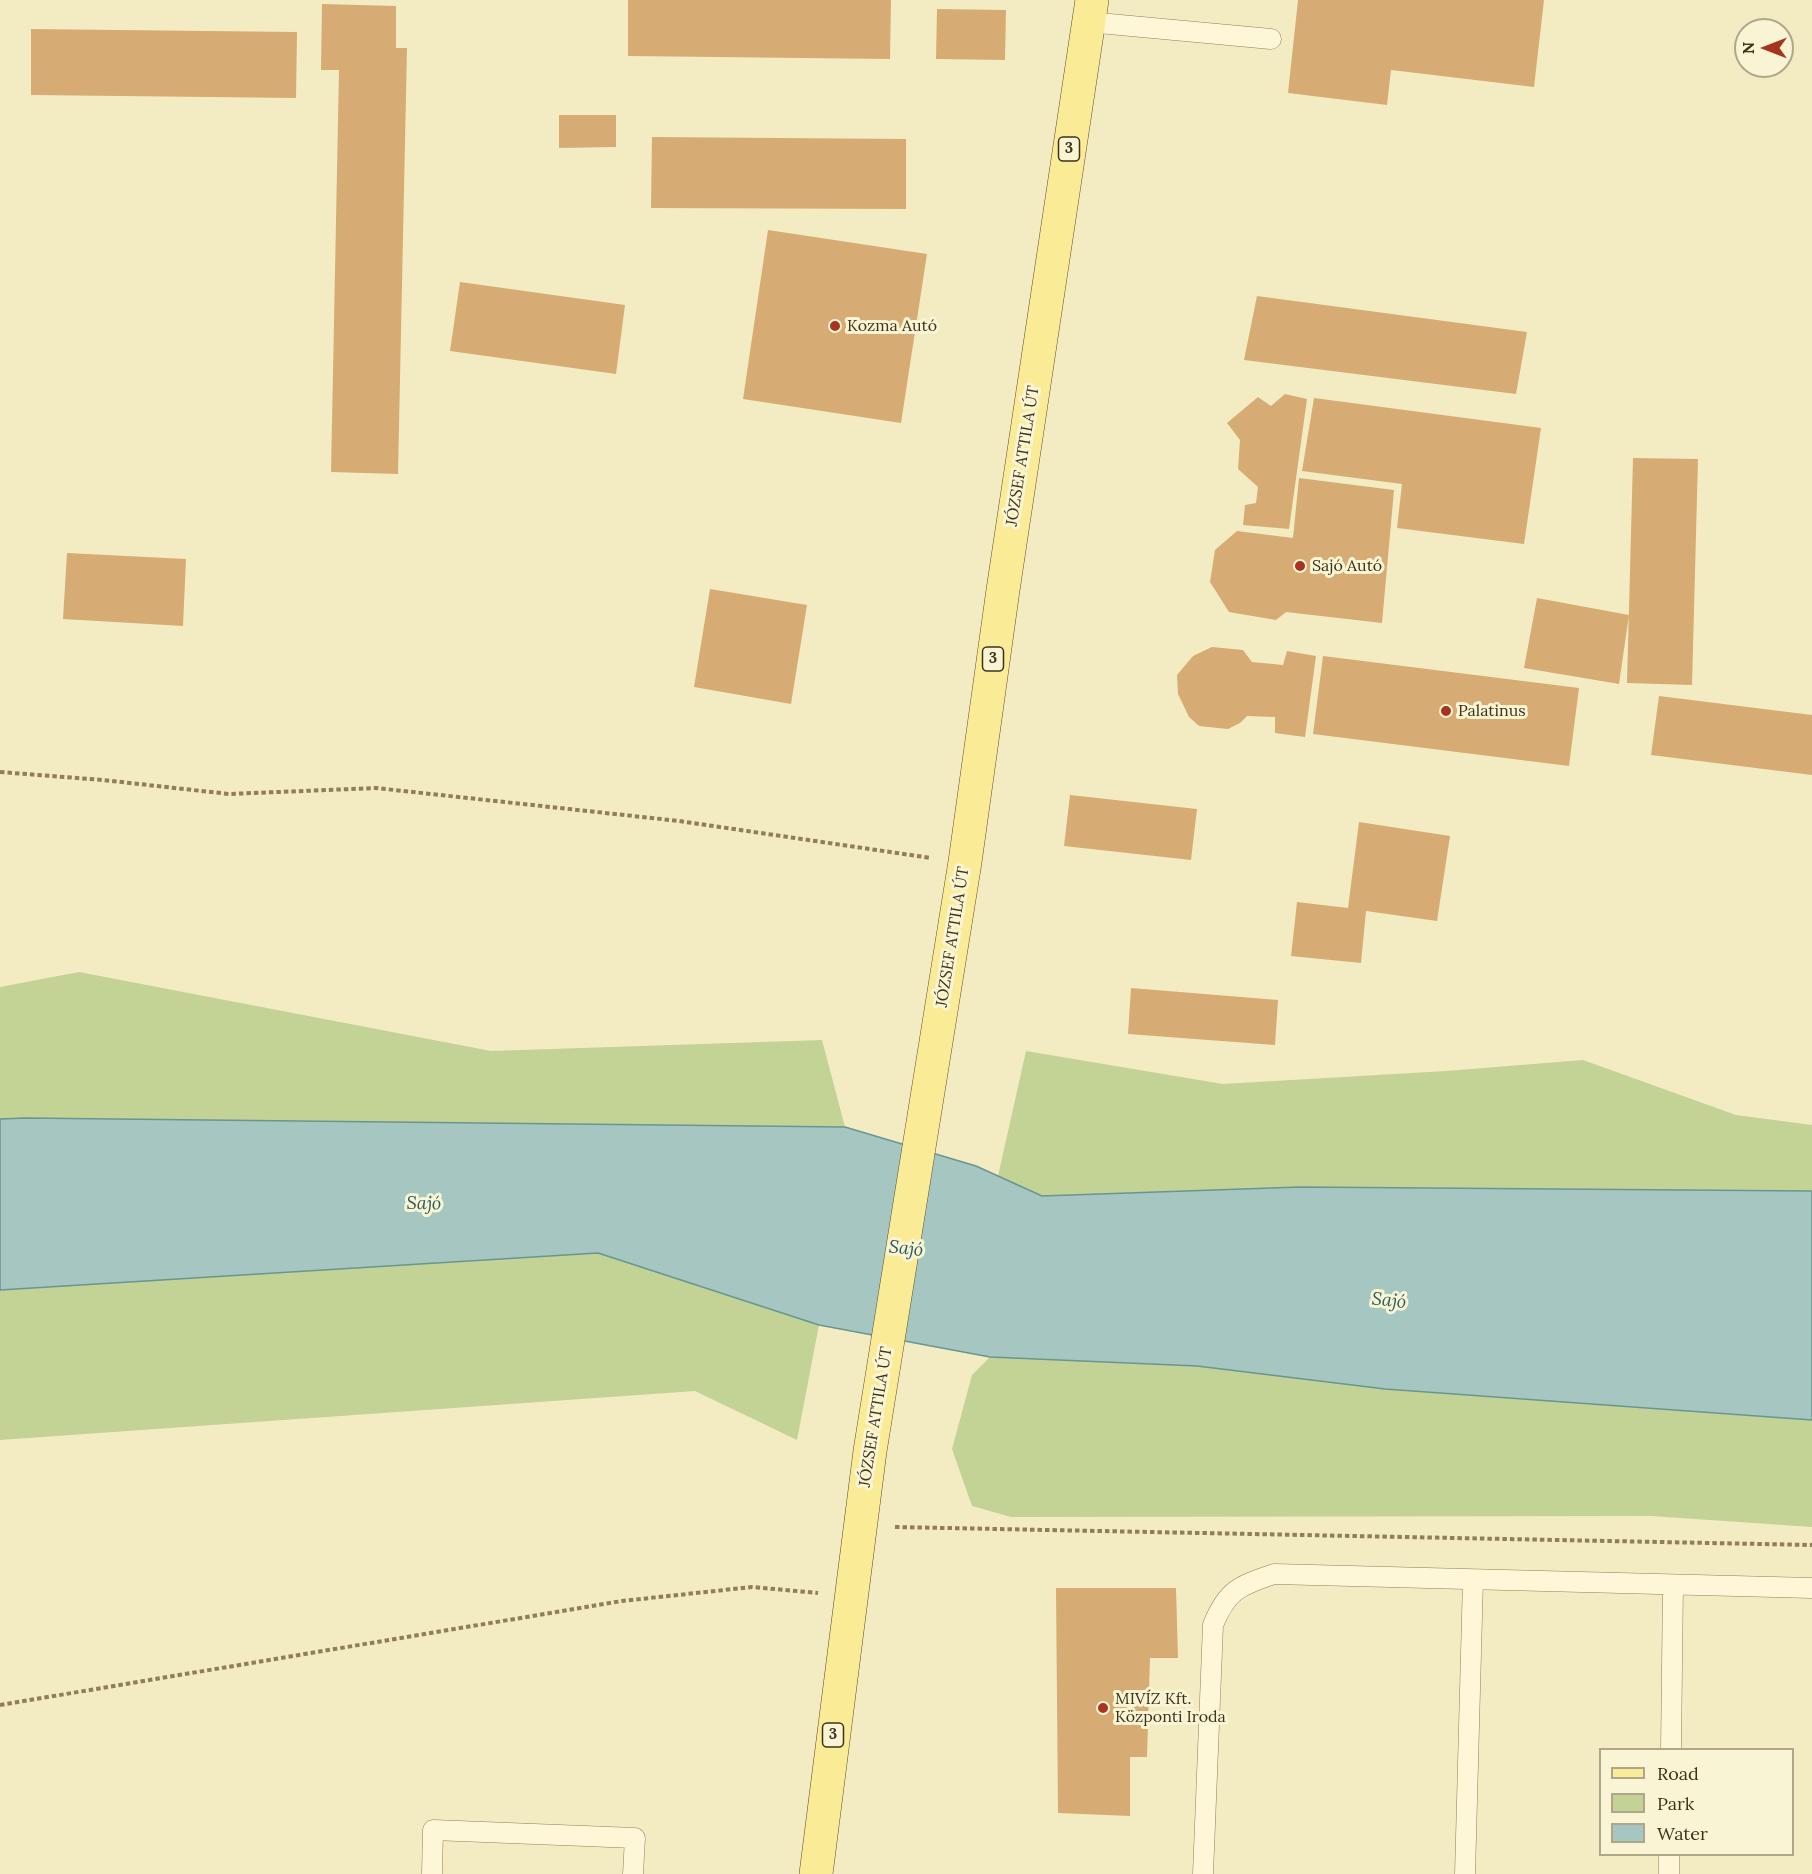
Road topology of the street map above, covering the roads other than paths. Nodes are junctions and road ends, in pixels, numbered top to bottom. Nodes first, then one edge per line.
1 (1090, 11) edge
2 (1271, 39) dead end
3 (1473, 1580) junction
4 (1673, 1585) junction
5 (1812, 1588) edge
6 (1671, 1748) edge
7 (1669, 1856) edge
8 (432, 1874) edge
9 (633, 1874) edge
10 (816, 1874) edge
11 (1203, 1874) edge
12 (1465, 1874) edge
13 (1669, 1874) edge

1 - 2 lane
1 - 10 main road, JÓZSEF ATTILA ÚT / 3
3 - 4 lane
3 - 11 lane
3 - 12 lane
4 - 5 lane
4 - 6 lane
7 - 13 lane
8 - 9 lane

